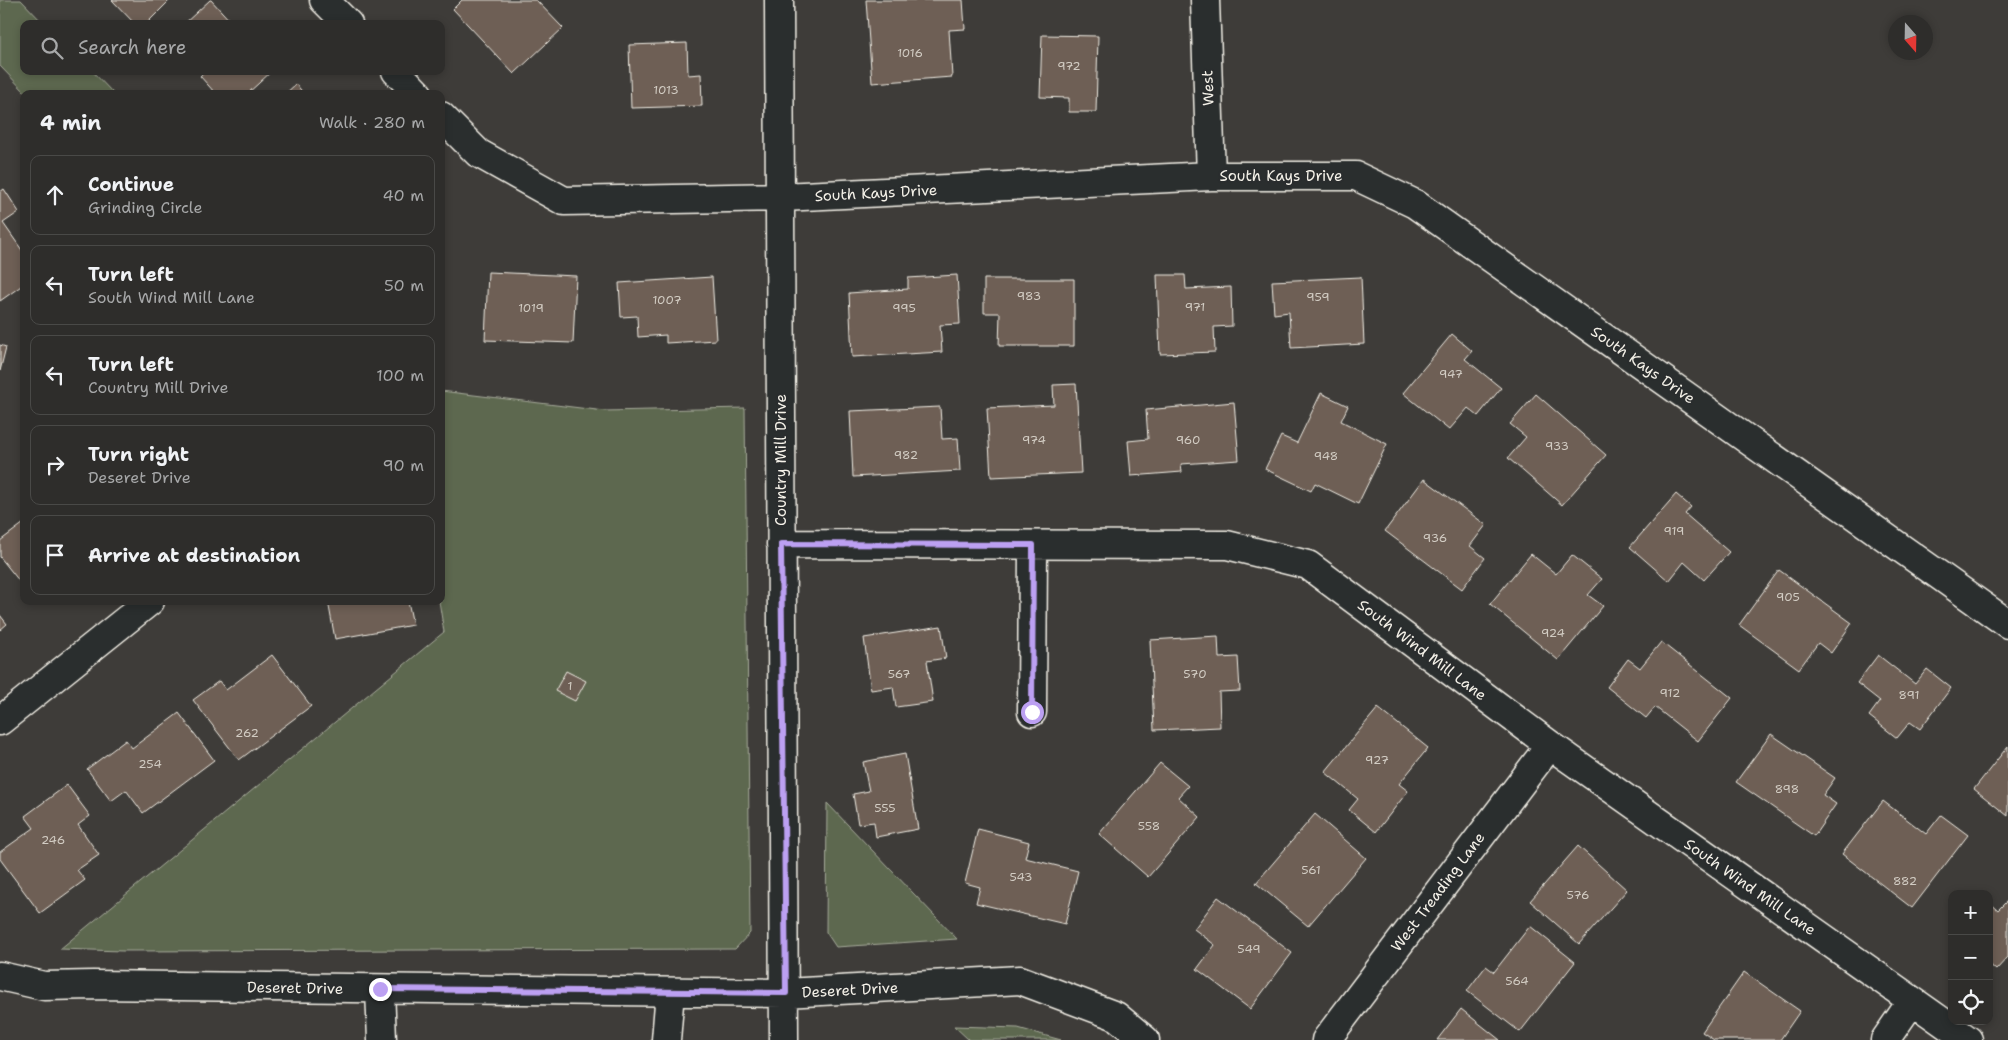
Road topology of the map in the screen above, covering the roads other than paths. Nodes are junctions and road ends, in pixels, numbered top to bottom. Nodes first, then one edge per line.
1 (324, 0) edge
2 (779, 0) edge
3 (1205, 0) edge
4 (344, 20) edge
5 (400, 75) edge
6 (414, 90) edge
7 (445, 120) edge
8 (1211, 176) junction
9 (782, 197) junction
10 (781, 544) junction
11 (1033, 545) junction
12 (145, 605) edge
13 (2008, 624) edge
14 (1032, 712) dead end
15 (0, 721) edge
16 (1550, 745) junction
17 (0, 976) edge
18 (380, 989) junction
19 (670, 992) junction
20 (786, 993) junction
21 (1912, 1001) junction
22 (382, 1040) edge
23 (666, 1040) edge
24 (784, 1040) edge
25 (1145, 1040) edge
26 (1326, 1040) edge
27 (1885, 1040) edge
28 (1968, 1040) edge

1 - 4 street
2 - 9 street, Country Mill Drive
3 - 8 street, West
5 - 6 street
7 - 9 street, South Kays Drive
8 - 9 street, South Kays Drive
8 - 13 street, South Kays Drive
9 - 10 street, Country Mill Drive
10 - 11 street, South Wind Mill Lane
10 - 20 street, Country Mill Drive
11 - 14 street
11 - 16 street, South Wind Mill Lane
12 - 15 street
16 - 21 street, South Wind Mill Lane
16 - 26 street, West Treading Lane
17 - 18 street, Deseret Drive
18 - 19 street, Deseret Drive
18 - 22 street
19 - 20 street, Deseret Drive
19 - 23 street
20 - 24 street, Country Mill Drive
20 - 25 street, Deseret Drive
21 - 27 street
21 - 28 street, South Wind Mill Lane

